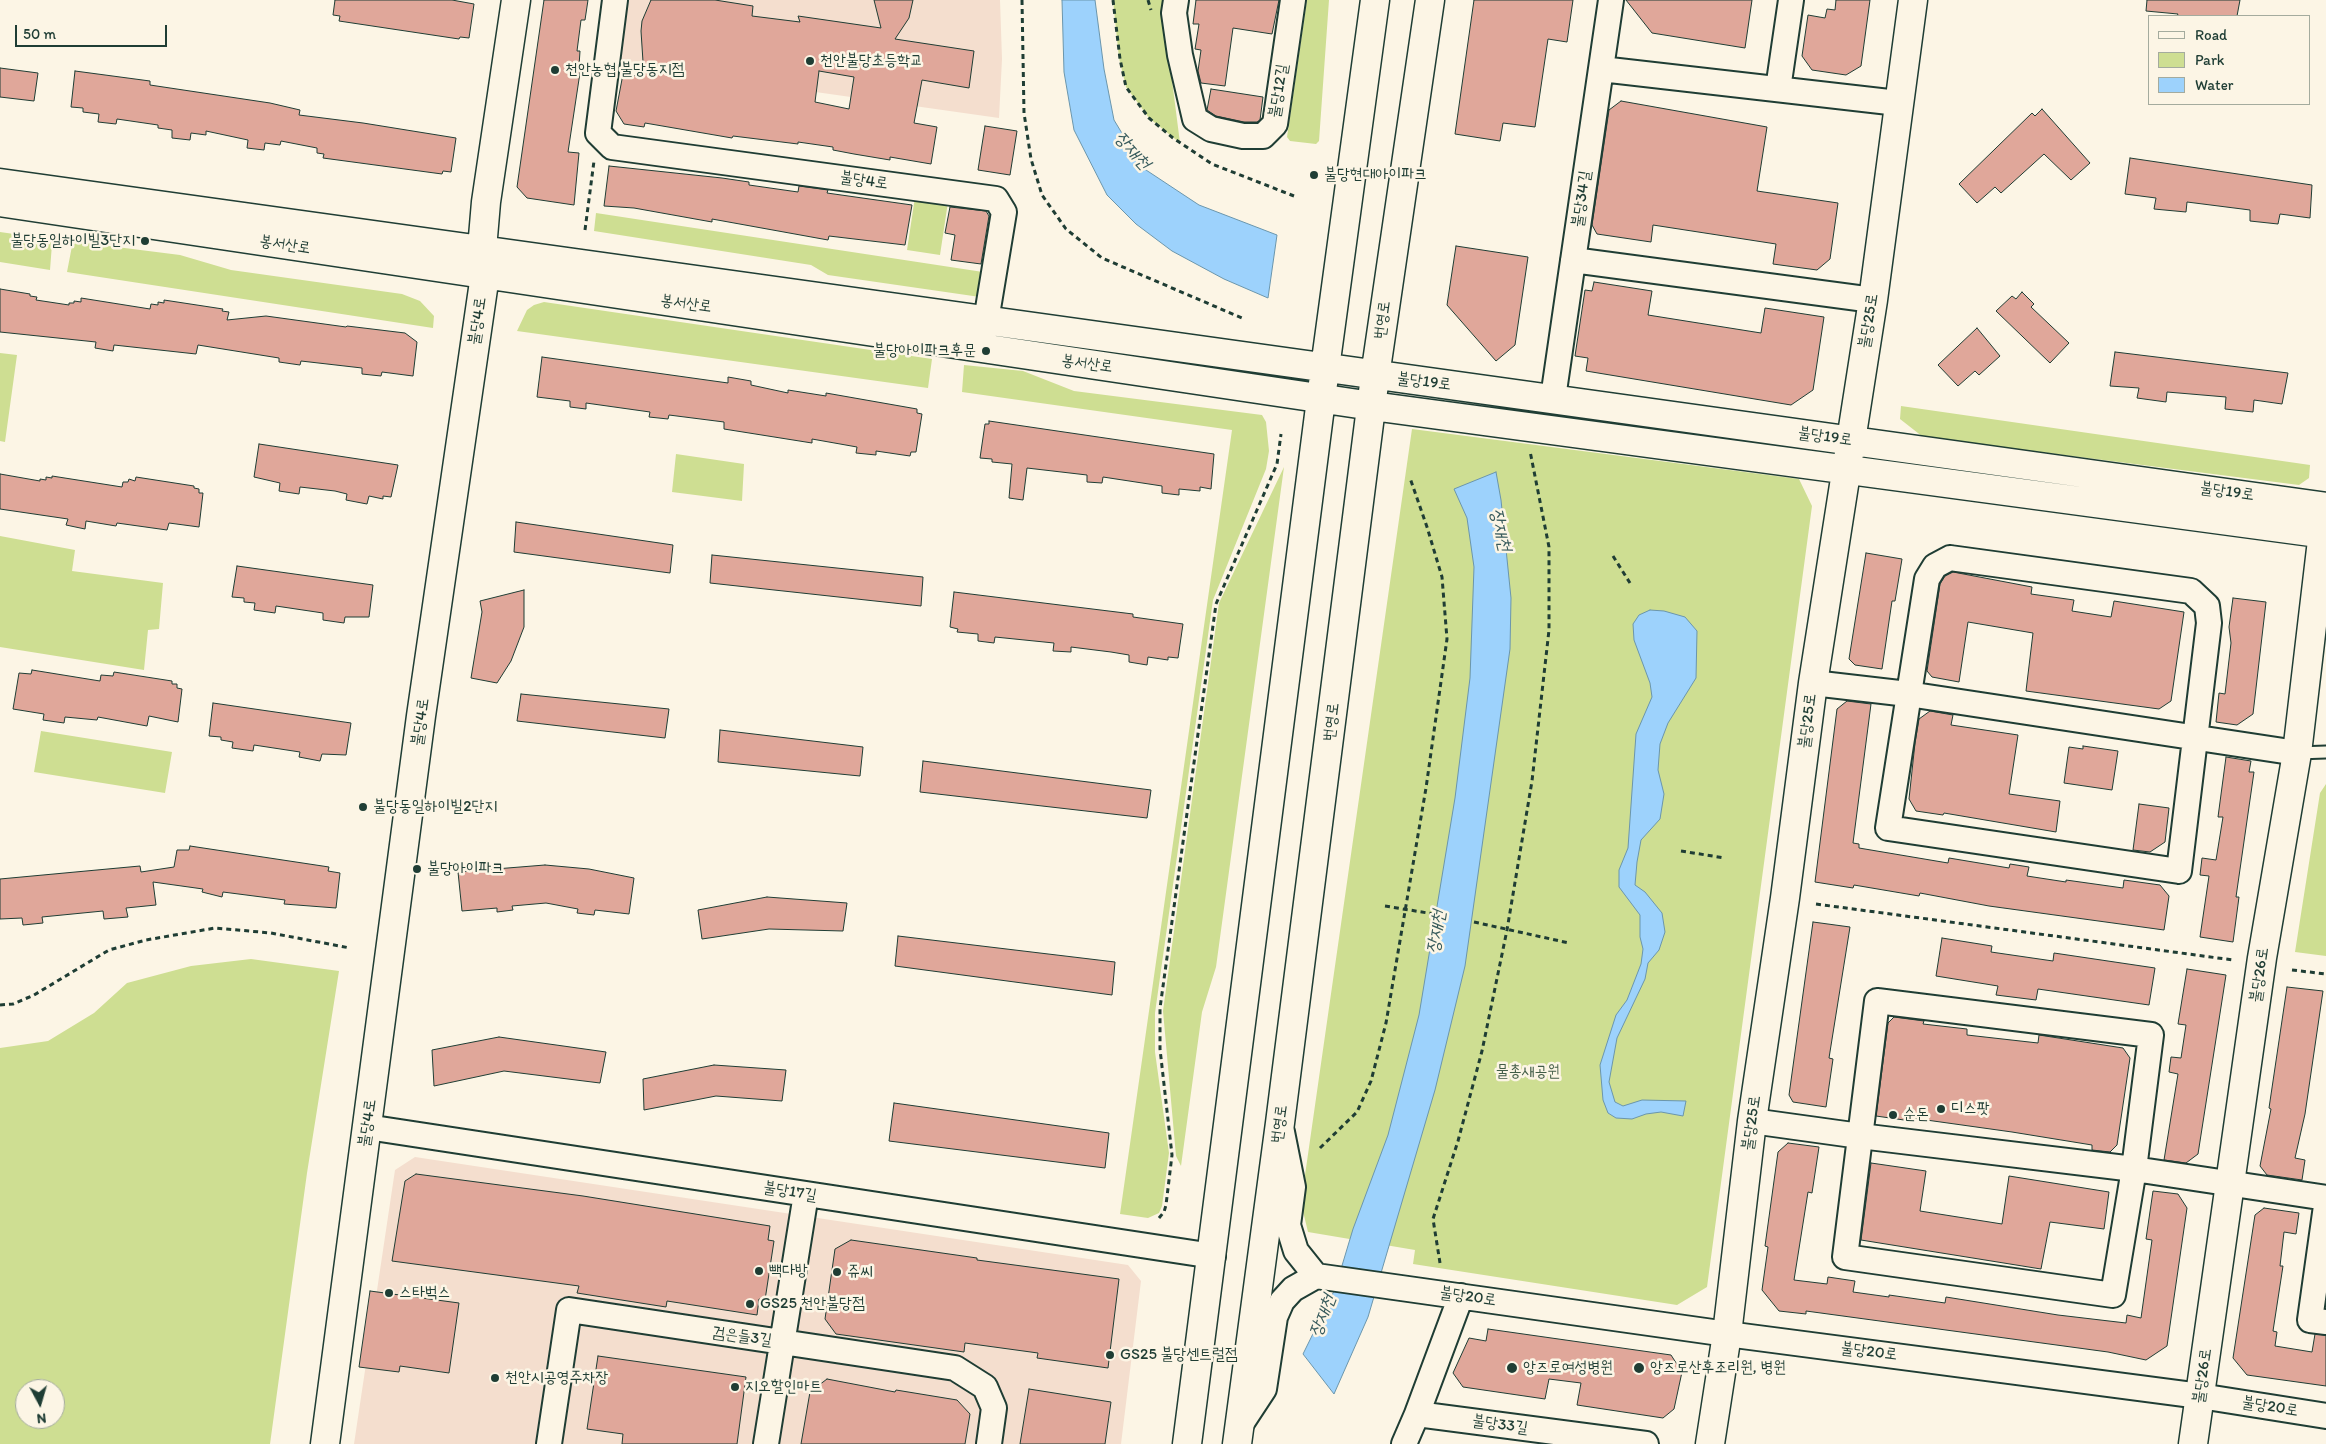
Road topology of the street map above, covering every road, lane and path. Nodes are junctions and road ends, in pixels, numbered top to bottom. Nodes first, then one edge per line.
1 (516, 0) edge
2 (615, 0) edge
3 (1022, 0) edge
4 (1176, 0) edge
5 (1293, 0) edge
6 (1375, 0) edge
7 (1430, 0) edge
8 (1611, 0) edge
9 (1791, 0) edge
10 (1913, 0) edge
11 (1602, 69) junction
12 (1778, 89) junction
13 (1898, 103) junction
14 (598, 133) junction
15 (0, 182) edge
16 (0, 202) edge
17 (585, 230) dead end
18 (1573, 260) junction
19 (484, 262) junction
20 (1873, 300) junction
21 (1242, 318) dead end
22 (987, 320) junction
23 (982, 348) junction
24 (1325, 368) junction
25 (1375, 376) junction
26 (1322, 398) junction
27 (1553, 398) junction
28 (1372, 406) junction
29 (1281, 434) dead end
30 (1850, 440) junction
31 (1530, 451) dead end
32 (1846, 471) junction
33 (1410, 478) dead end
34 (2326, 507) edge
35 (2324, 534) edge
36 (1613, 556) dead end
37 (1630, 583) dead end
38 (1813, 683) junction
39 (1908, 694) junction
40 (2195, 738) junction
41 (2326, 752) edge
42 (2297, 753) junction
43 (1681, 851) dead end
44 (1724, 858) dead end
45 (1816, 904) dead end
46 (1385, 906) dead end
47 (1407, 910) junction
48 (1434, 914) dead end
49 (1474, 922) dead end
50 (1507, 930) junction
51 (1568, 943) dead end
52 (350, 948) dead end
53 (2233, 960) dead end
54 (2292, 970) dead end
55 (2326, 974) edge
56 (0, 1005) edge
57 (1752, 1121) junction
58 (1280, 1123) junction
59 (367, 1127) junction
60 (1860, 1136) junction
61 (1320, 1148) dead end
62 (2134, 1170) junction
63 (2231, 1183) junction
64 (806, 1194) junction
65 (2326, 1198) edge
66 (2326, 1206) edge
67 (1159, 1218) dead end
68 (1213, 1256) junction
69 (1440, 1263) dead end
70 (1316, 1276) junction
71 (1461, 1296) junction
72 (2326, 1322) edge
73 (1727, 1334) junction
74 (782, 1343) junction
75 (2200, 1396) junction
76 (1417, 1414) junction
77 (2326, 1416) edge
78 (1238, 1436) edge
79 (1578, 1440) edge
80 (325, 1444) edge
81 (549, 1444) edge
82 (766, 1444) edge
83 (989, 1444) edge
84 (1187, 1444) edge
85 (1404, 1444) edge
86 (1646, 1444) edge
87 (1710, 1444) edge
88 (2193, 1444) edge

1 - 19 street, 불당4로
2 - 14 street
3 - 21 path
4 - 5 street, 불당12길
6 - 24 street
7 - 25 street, 번영로
8 - 11 street, 불당34길
9 - 12 street
10 - 13 street, 불당25로
11 - 12 street
11 - 18 street, 불당34길
12 - 13 street
13 - 20 street, 불당25로
14 - 17 path
14 - 22 street, 불당4로
15 - 19 street, 봉서산로
16 - 19 street, 봉서산로
18 - 20 street
18 - 27 street, 불당34길
19 - 22 street, 봉서산로
19 - 23 street, 봉서산로
19 - 59 street, 불당4로
20 - 30 street, 불당25로
22 - 23 street, 불당4로
22 - 24 street, 봉서산로
23 - 26 street, 봉서산로
24 - 25 street, 불당19로
24 - 26 street
25 - 27 street, 불당19로
25 - 28 street, 번영로
26 - 28 street, 봉서산로
26 - 68 street
27 - 30 street, 불당19로
28 - 32 street, 불당19로
28 - 58 street, 번영로
29 - 67 path
30 - 32 street, 불당25로
30 - 34 street, 불당19로
31 - 50 path
32 - 35 street, 불당19로
32 - 38 street, 불당25로
33 - 47 path
34 - 35 street, 불당26로
35 - 42 street, 불당26로
36 - 37 path
38 - 39 street
38 - 57 street, 불당25로
39 - 40 street
39 - 40 street
39 - 40 street
40 - 42 street
41 - 42 lane
42 - 63 street, 불당26로
43 - 44 path
45 - 53 path
46 - 47 path
47 - 48 path
47 - 61 path
49 - 50 path
50 - 51 path
50 - 69 path
52 - 56 path
54 - 55 path
57 - 60 street
57 - 73 street, 불당25로
58 - 70 street
58 - 78 street, 번영로
59 - 64 street, 불당17길
59 - 80 street, 불당4로
60 - 62 street
60 - 62 street
60 - 62 street
62 - 63 street
63 - 65 street
63 - 75 street, 불당26로
64 - 68 street, 불당17길
64 - 74 street
66 - 72 street
68 - 84 street
70 - 71 street, 불당20로
70 - 78 street
71 - 73 street, 불당20로
71 - 76 street
73 - 75 street, 불당20로
73 - 87 street, 불당25로
74 - 81 street, 검은들3길
74 - 82 street
74 - 83 street, 검은들3길
75 - 77 street, 불당20로
75 - 88 street, 불당26로
76 - 79 street, 불당33길
76 - 85 street
79 - 86 street, 불당33길

